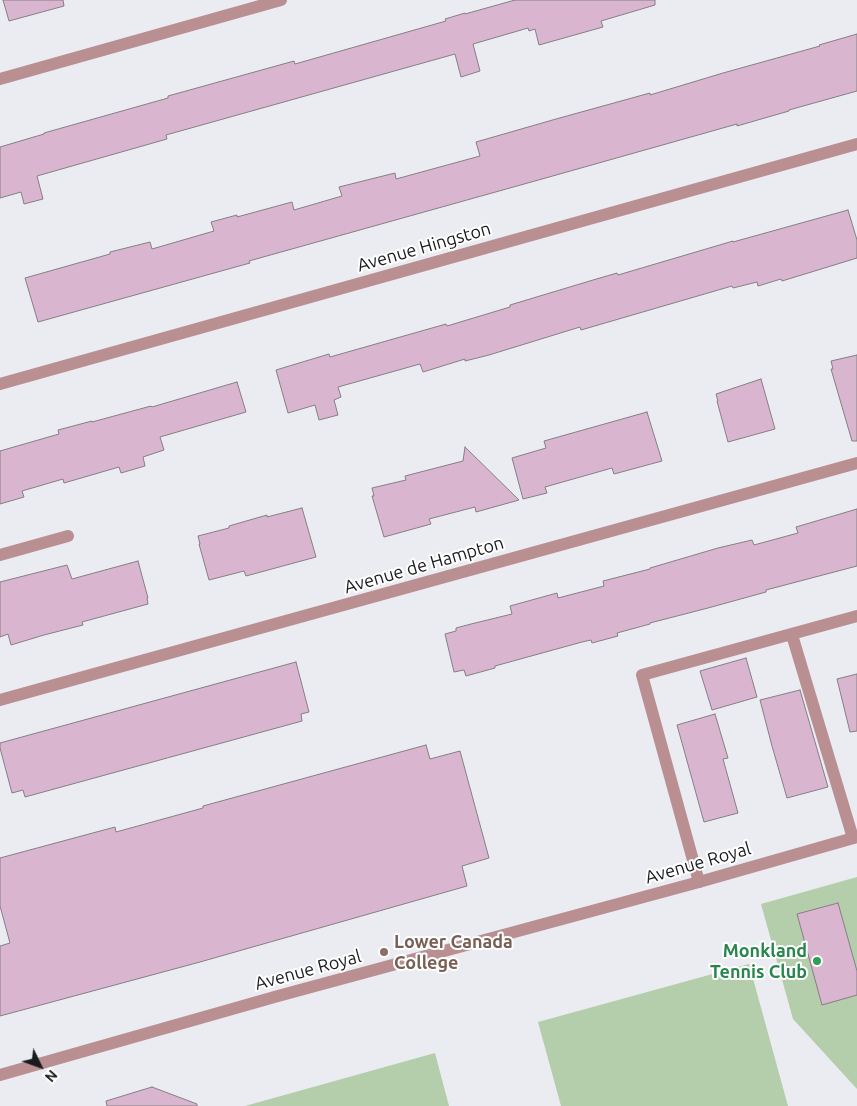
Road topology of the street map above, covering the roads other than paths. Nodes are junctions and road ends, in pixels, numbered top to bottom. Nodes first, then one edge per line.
1 (281, 0) edge
2 (0, 79) edge
3 (857, 144) edge
4 (0, 384) edge
5 (857, 463) edge
6 (68, 536) dead end
7 (0, 555) edge
8 (857, 616) edge
9 (792, 635) junction
10 (0, 700) edge
11 (855, 838) edge
12 (699, 882) junction
13 (0, 1075) edge

1 - 2 street
3 - 4 street, Avenue Hingston
5 - 10 street, Avenue de Hampton
6 - 7 street
8 - 9 street
9 - 11 street
9 - 12 street
11 - 12 street, Avenue Royal
12 - 13 street, Avenue Royal

